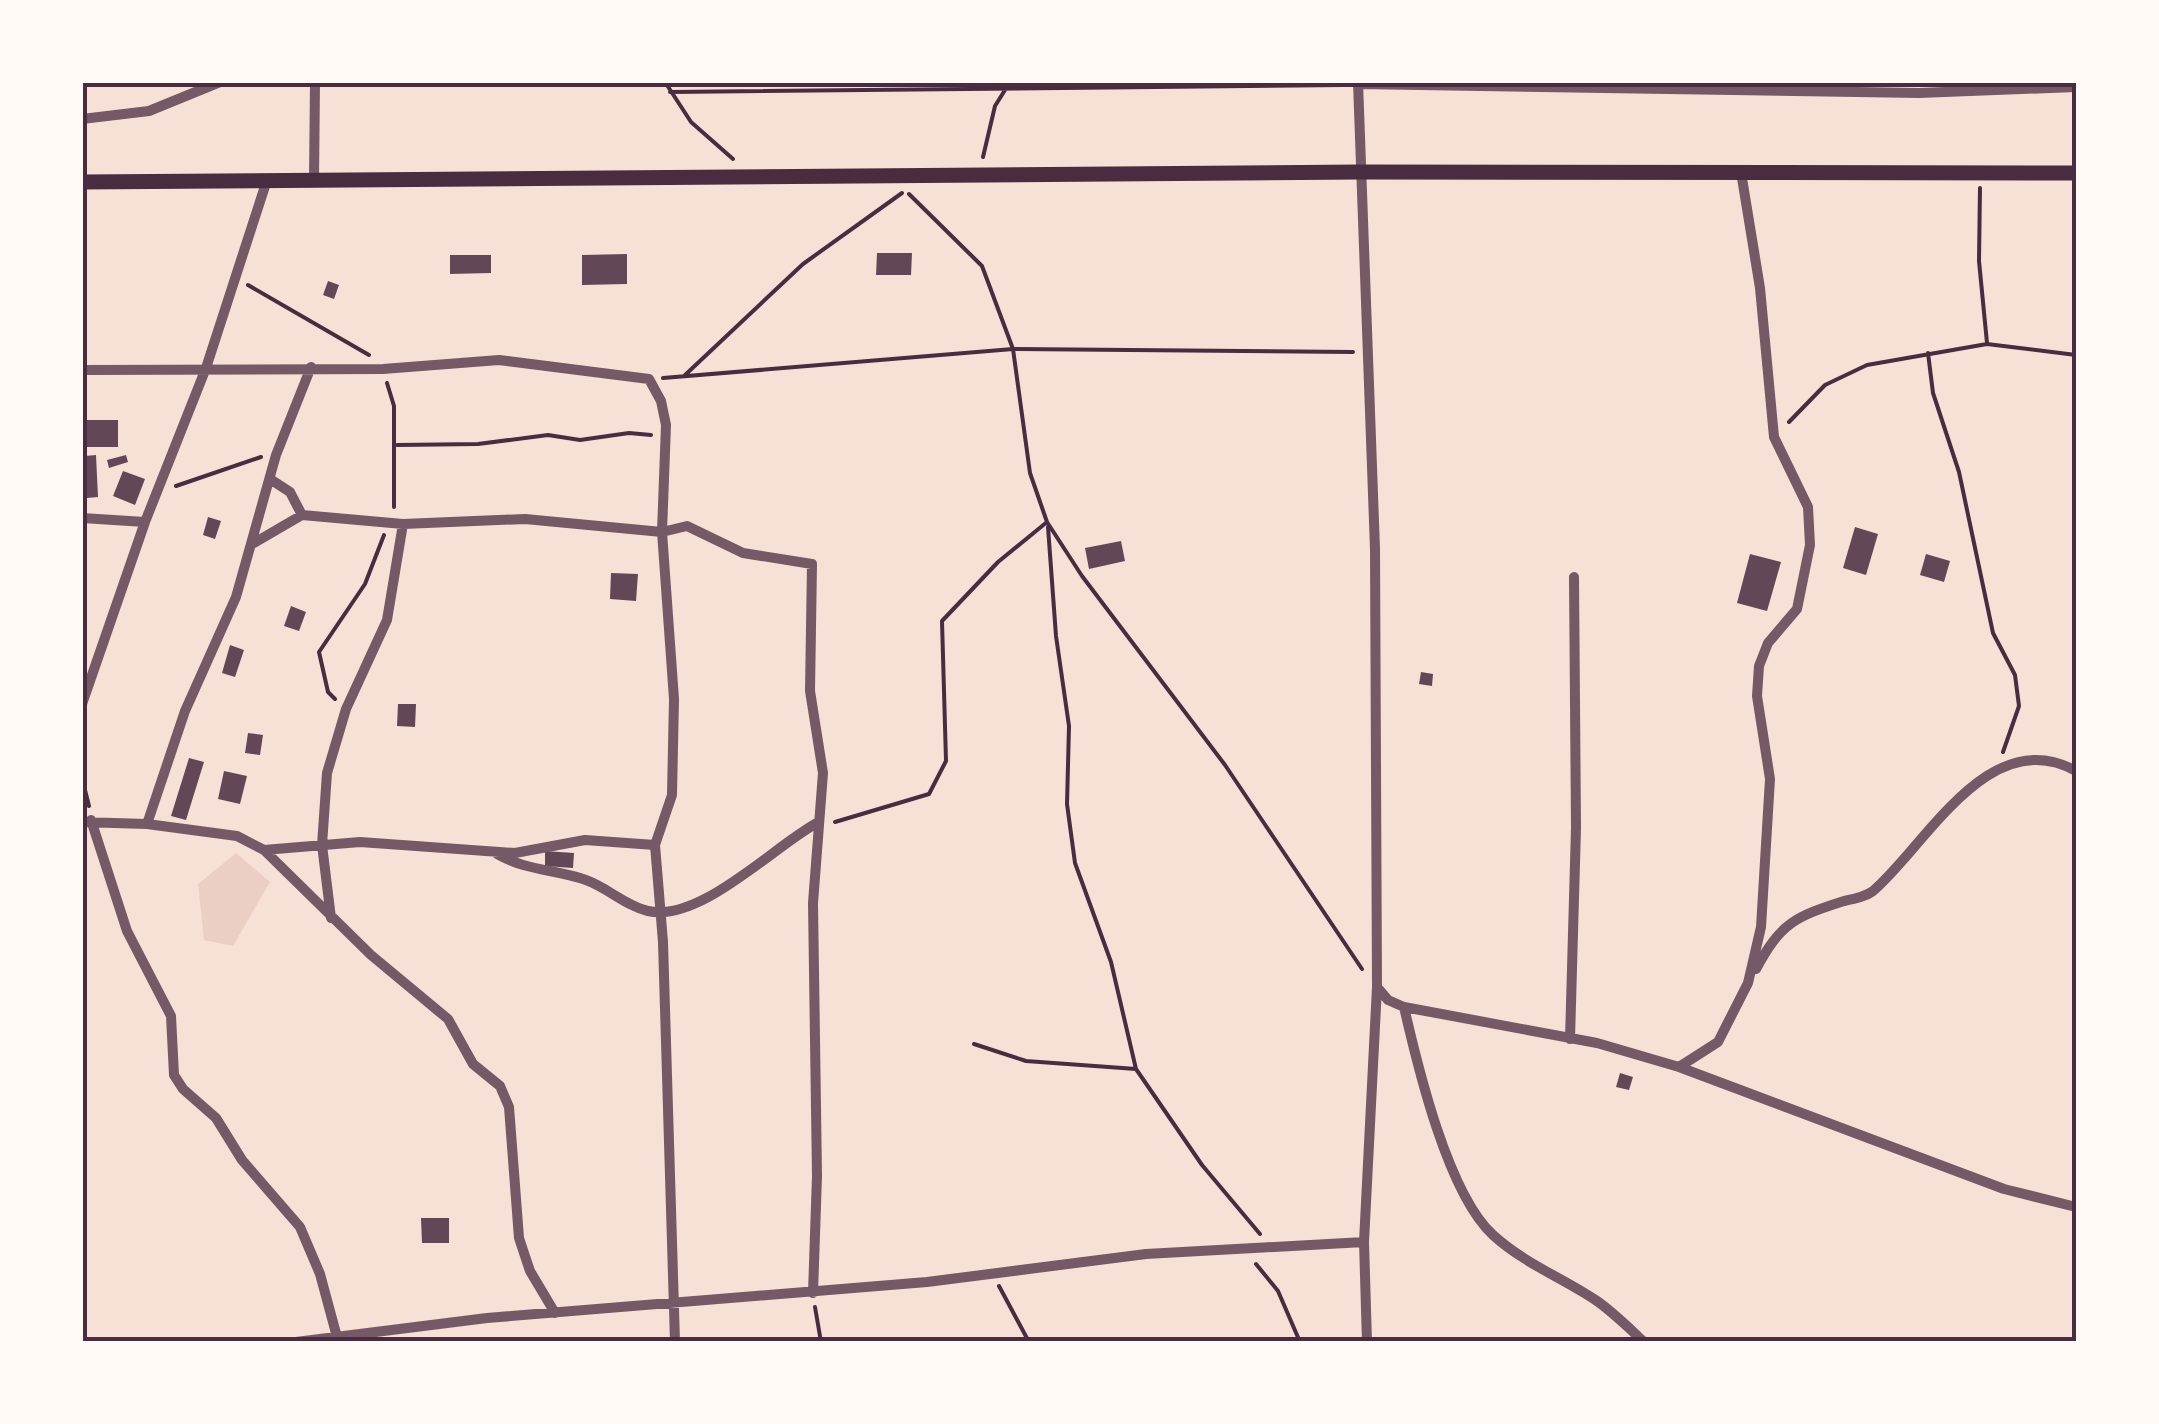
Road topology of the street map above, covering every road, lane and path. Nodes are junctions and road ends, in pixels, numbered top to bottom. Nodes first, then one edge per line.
1 (220, 82) edge
2 (315, 82) edge
3 (665, 82) edge
4 (1010, 82) edge
5 (1358, 84) edge
6 (1065, 85) edge
7 (2014, 85) edge
8 (1693, 86) edge
9 (2076, 87) edge
10 (1004, 88) junction
11 (670, 92) junction
12 (82, 119) edge
13 (1360, 172) junction
14 (1741, 172) junction
15 (2076, 173) edge
16 (1980, 174) junction
17 (978, 177) junction
18 (755, 178) junction
19 (267, 180) junction
20 (314, 180) junction
21 (82, 182) edge
22 (237, 278) junction
23 (339, 338) dead end
24 (1987, 344) junction
25 (1013, 349) junction
26 (1367, 352) junction
27 (1928, 354) junction
28 (2076, 355) edge
29 (206, 368) junction
30 (312, 368) junction
31 (82, 370) edge
32 (684, 376) junction
33 (649, 379) junction
34 (1774, 437) junction
35 (666, 438) junction
36 (395, 446) dead end
37 (276, 455) junction
38 (270, 478) junction
39 (157, 493) junction
40 (302, 515) junction
41 (82, 518) edge
42 (145, 522) junction
43 (1048, 522) junction
44 (404, 524) junction
45 (662, 532) junction
46 (254, 544) junction
47 (1574, 577) dead end
48 (82, 704) edge
49 (1997, 769) junction
50 (2076, 771) edge
51 (82, 778) edge
52 (87, 821) edge
53 (818, 823) junction
54 (147, 824) junction
55 (322, 846) junction
56 (654, 846) junction
57 (264, 850) junction
58 (493, 852) junction
59 (660, 912) junction
60 (331, 918) junction
61 (1748, 982) junction
62 (1377, 987) junction
63 (1404, 1008) junction
64 (1570, 1039) junction
65 (974, 1044) dead end
66 (1679, 1067) junction
67 (1136, 1069) junction
68 (2076, 1207) edge
69 (1364, 1242) junction
70 (1271, 1246) junction
71 (1240, 1248) junction
72 (992, 1273) junction
73 (813, 1293) junction
74 (673, 1306) junction
75 (555, 1312) junction
76 (336, 1337) junction
77 (296, 1342) edge
78 (675, 1342) edge
79 (821, 1342) edge
80 (1030, 1342) edge
81 (1300, 1342) edge
82 (1367, 1342) edge
83 (1644, 1342) edge

1 - 12 street
2 - 20 street
3 - 11 path
4 - 10 path
5 - 6 path
5 - 8 street
5 - 13 street
6 - 10 path
7 - 8 street
7 - 9 street
10 - 11 path
10 - 17 path
11 - 18 path
13 - 14 main road
13 - 17 main road
13 - 26 street
14 - 16 main road
14 - 34 street
15 - 16 main road
16 - 24 path
17 - 18 main road
18 - 20 main road
19 - 20 main road
19 - 21 main road
19 - 22 street
22 - 23 path
22 - 29 street
24 - 27 path
24 - 28 path
25 - 26 path
25 - 32 path
25 - 32 path
25 - 43 path
26 - 62 street
27 - 34 path
27 - 49 path
29 - 30 street
29 - 31 street
29 - 39 street
30 - 33 street
30 - 37 street
32 - 33 path
33 - 35 street
34 - 61 street
35 - 36 path
35 - 45 street
37 - 38 street
37 - 39 path
38 - 40 street
38 - 46 street
39 - 42 street
40 - 44 street
40 - 46 street
41 - 42 street
42 - 48 street
43 - 53 path
43 - 62 path
43 - 67 path
44 - 45 street
44 - 55 street
45 - 53 street
45 - 56 street
46 - 54 street
47 - 64 street
49 - 50 street
49 - 61 street
51 - 52 path
52 - 54 street
52 - 76 street
53 - 59 street
53 - 73 street
54 - 57 street
55 - 57 street
55 - 58 street
55 - 60 street
56 - 58 street
56 - 59 street
57 - 60 street
58 - 59 street
59 - 74 street
60 - 75 street
61 - 66 street
62 - 63 street
62 - 69 street
63 - 64 street
63 - 83 street
64 - 66 street
65 - 67 path
66 - 68 street
67 - 70 path
69 - 70 street
69 - 82 street
70 - 71 street
71 - 72 street
71 - 81 path
72 - 73 street
72 - 80 path
73 - 74 street
73 - 79 path
74 - 75 street
74 - 78 street
75 - 76 street
76 - 77 street

